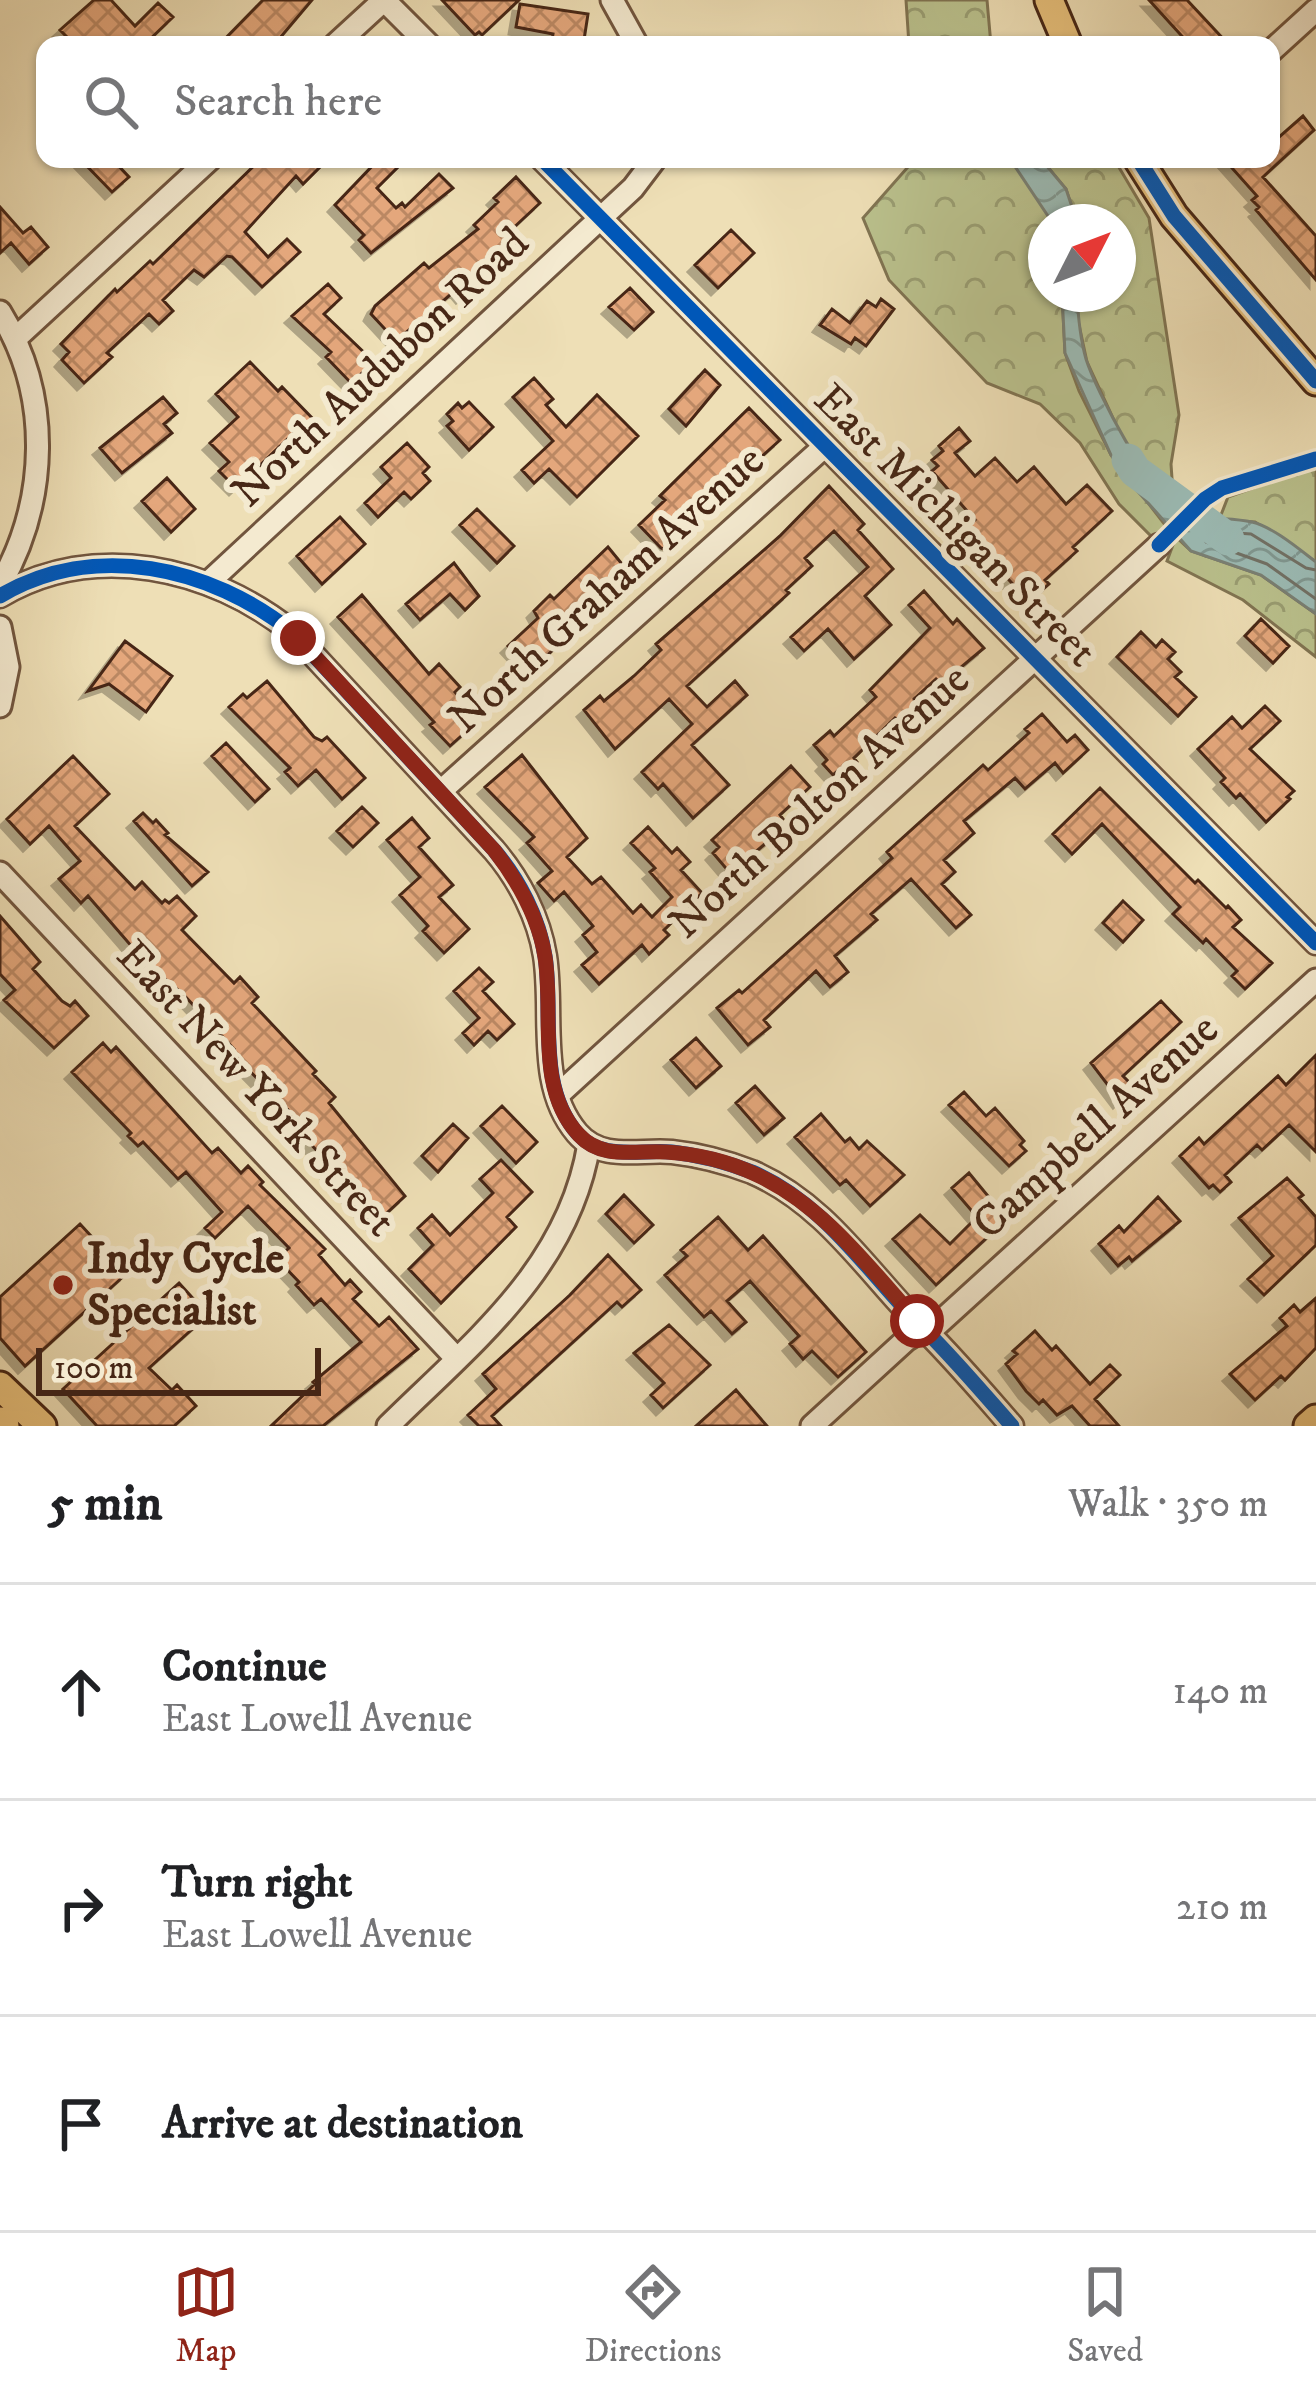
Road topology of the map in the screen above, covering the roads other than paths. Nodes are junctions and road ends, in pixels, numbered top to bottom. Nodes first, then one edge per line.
1 (384, 0) edge
2 (612, 0) edge
3 (1049, 0) edge
4 (1316, 10) edge
5 (345, 36) edge
6 (420, 36) edge
7 (632, 36) edge
8 (1064, 36) edge
9 (1280, 43) edge
10 (200, 168) edge
11 (551, 168) edge
12 (649, 168) edge
13 (1148, 168) edge
14 (601, 218) junction
15 (0, 312) edge
16 (16, 338) junction
17 (1316, 381) edge
18 (824, 446) junction
19 (1159, 545) dead end
20 (209, 581) junction
21 (0, 585) edge
22 (0, 596) edge
23 (0, 627) edge
24 (1035, 658) junction
25 (0, 706) edge
26 (441, 791) junction
27 (0, 873) edge
28 (1316, 944) edge
29 (1316, 980) edge
30 (559, 1094) junction
31 (590, 1144) junction
32 (926, 1331) junction
33 (456, 1358) junction
34 (0, 1386) edge
35 (1316, 1419) edge
36 (41, 1426) edge
37 (388, 1426) edge
38 (812, 1426) edge
39 (1012, 1426) edge
40 (1308, 1426) edge

1 - 5 street
1 - 6 street
2 - 7 street
3 - 8 main road
4 - 9 street
10 - 16 street
11 - 14 street, East Michigan Street
12 - 14 street, North Audubon Road
13 - 17 main road
14 - 18 street, East Michigan Street
14 - 20 street, North Audubon Road
15 - 16 street
16 - 21 street
18 - 24 street, East Michigan Street
18 - 26 street, North Graham Avenue
19 - 24 street, North Bolton Avenue
20 - 22 street
20 - 26 street
23 - 25 street
24 - 28 street, East Michigan Street
24 - 30 street, North Bolton Avenue
26 - 30 street
27 - 33 street, East New York Street
29 - 32 street, Campbell Avenue
30 - 31 street
31 - 32 street
31 - 33 street
32 - 38 street, Campbell Avenue
32 - 39 street
33 - 37 street
34 - 36 main road
35 - 40 main road

